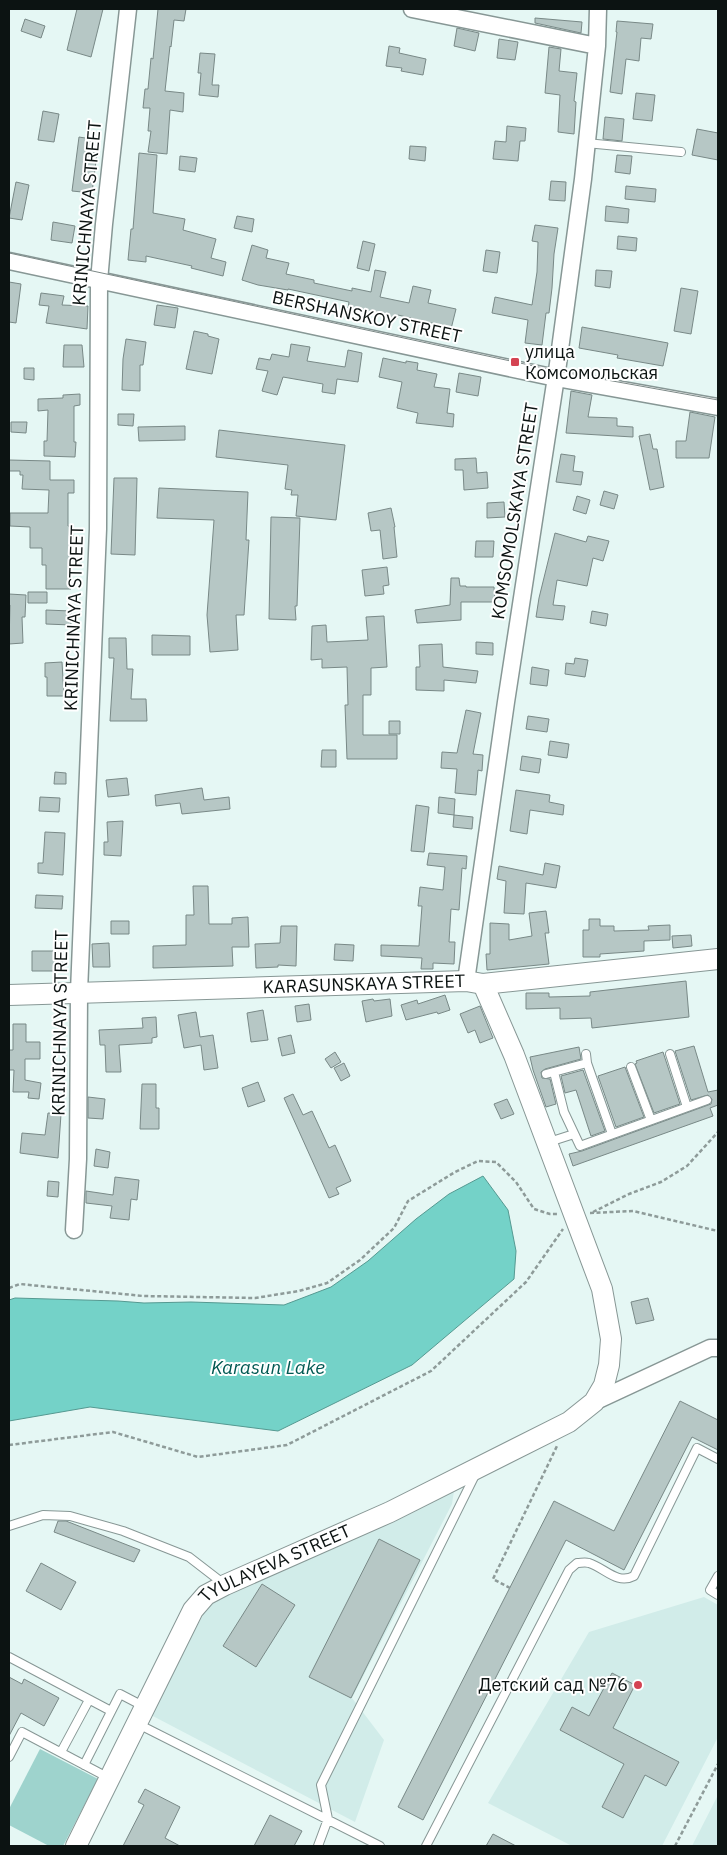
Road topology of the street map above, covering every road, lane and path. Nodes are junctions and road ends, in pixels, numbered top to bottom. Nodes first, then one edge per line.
1 (128, 9) edge
2 (412, 9) edge
3 (598, 9) edge
4 (597, 46) junction
5 (586, 143) junction
6 (681, 152) dead end
7 (9, 261) edge
8 (99, 281) junction
9 (556, 378) junction
10 (718, 407) edge
11 (718, 959) edge
12 (474, 982) junction
13 (79, 992) junction
14 (9, 995) edge
15 (670, 1054) dead end
16 (630, 1067) dead end
17 (707, 1100) dead end
18 (687, 1107) junction
19 (651, 1120) junction
20 (718, 1132) edge
21 (574, 1134) junction
22 (612, 1134) junction
23 (547, 1143) junction
24 (582, 1213) junction
25 (74, 1230) dead end
26 (718, 1232) edge
27 (9, 1288) edge
28 (718, 1348) edge
29 (594, 1402) junction
30 (569, 1422) junction
31 (9, 1445) edge
32 (718, 1459) edge
33 (479, 1467) junction
34 (9, 1526) edge
35 (718, 1576) edge
36 (225, 1585) junction
37 (510, 1588) dead end
38 (718, 1595) edge
39 (9, 1657) edge
40 (88, 1700) junction
41 (111, 1711) junction
42 (142, 1716) junction
43 (61, 1752) junction
44 (9, 1756) edge
45 (718, 1764) edge
46 (84, 1765) junction
47 (110, 1779) junction
48 (328, 1819) junction
49 (76, 1846) edge
50 (318, 1846) edge
51 (380, 1846) edge
52 (426, 1846) edge
53 (675, 1846) edge

1 - 8 street, KRINICHNAYA STREET
2 - 4 street
3 - 4 street, KOMSOMOLSKAYA STREET
4 - 5 street, KOMSOMOLSKAYA STREET
5 - 6 lane
5 - 9 street, KOMSOMOLSKAYA STREET
7 - 8 street, BERSHANSKOY STREET
8 - 9 street, BERSHANSKOY STREET
8 - 13 street, KRINICHNAYA STREET
9 - 10 street, BERSHANSKOY STREET
9 - 12 street, KOMSOMOLSKAYA STREET
11 - 12 street, KARASUNSKAYA STREET
12 - 13 street, KARASUNSKAYA STREET
12 - 23 street
13 - 14 street, KARASUNSKAYA STREET
13 - 25 street, KRINICHNAYA STREET
15 - 18 lane
16 - 19 lane
17 - 18 lane
18 - 19 lane
19 - 22 lane
20 - 24 path
21 - 22 lane
21 - 22 lane
21 - 23 lane
23 - 24 street
24 - 26 path
24 - 27 path
24 - 29 street
24 - 31 path
28 - 29 street
29 - 30 street, TYULAYEVA STREET
30 - 33 street, TYULAYEVA STREET
30 - 37 path
32 - 52 lane
33 - 36 street, TYULAYEVA STREET
33 - 48 lane
34 - 36 lane
35 - 38 lane
36 - 42 street, TYULAYEVA STREET
39 - 40 lane
40 - 41 lane
40 - 43 lane
41 - 42 lane
41 - 46 lane
42 - 47 street, TYULAYEVA STREET
42 - 48 lane
43 - 44 lane
43 - 46 lane
45 - 53 path
46 - 47 lane
47 - 49 street, TYULAYEVA STREET
48 - 50 lane
48 - 51 lane

